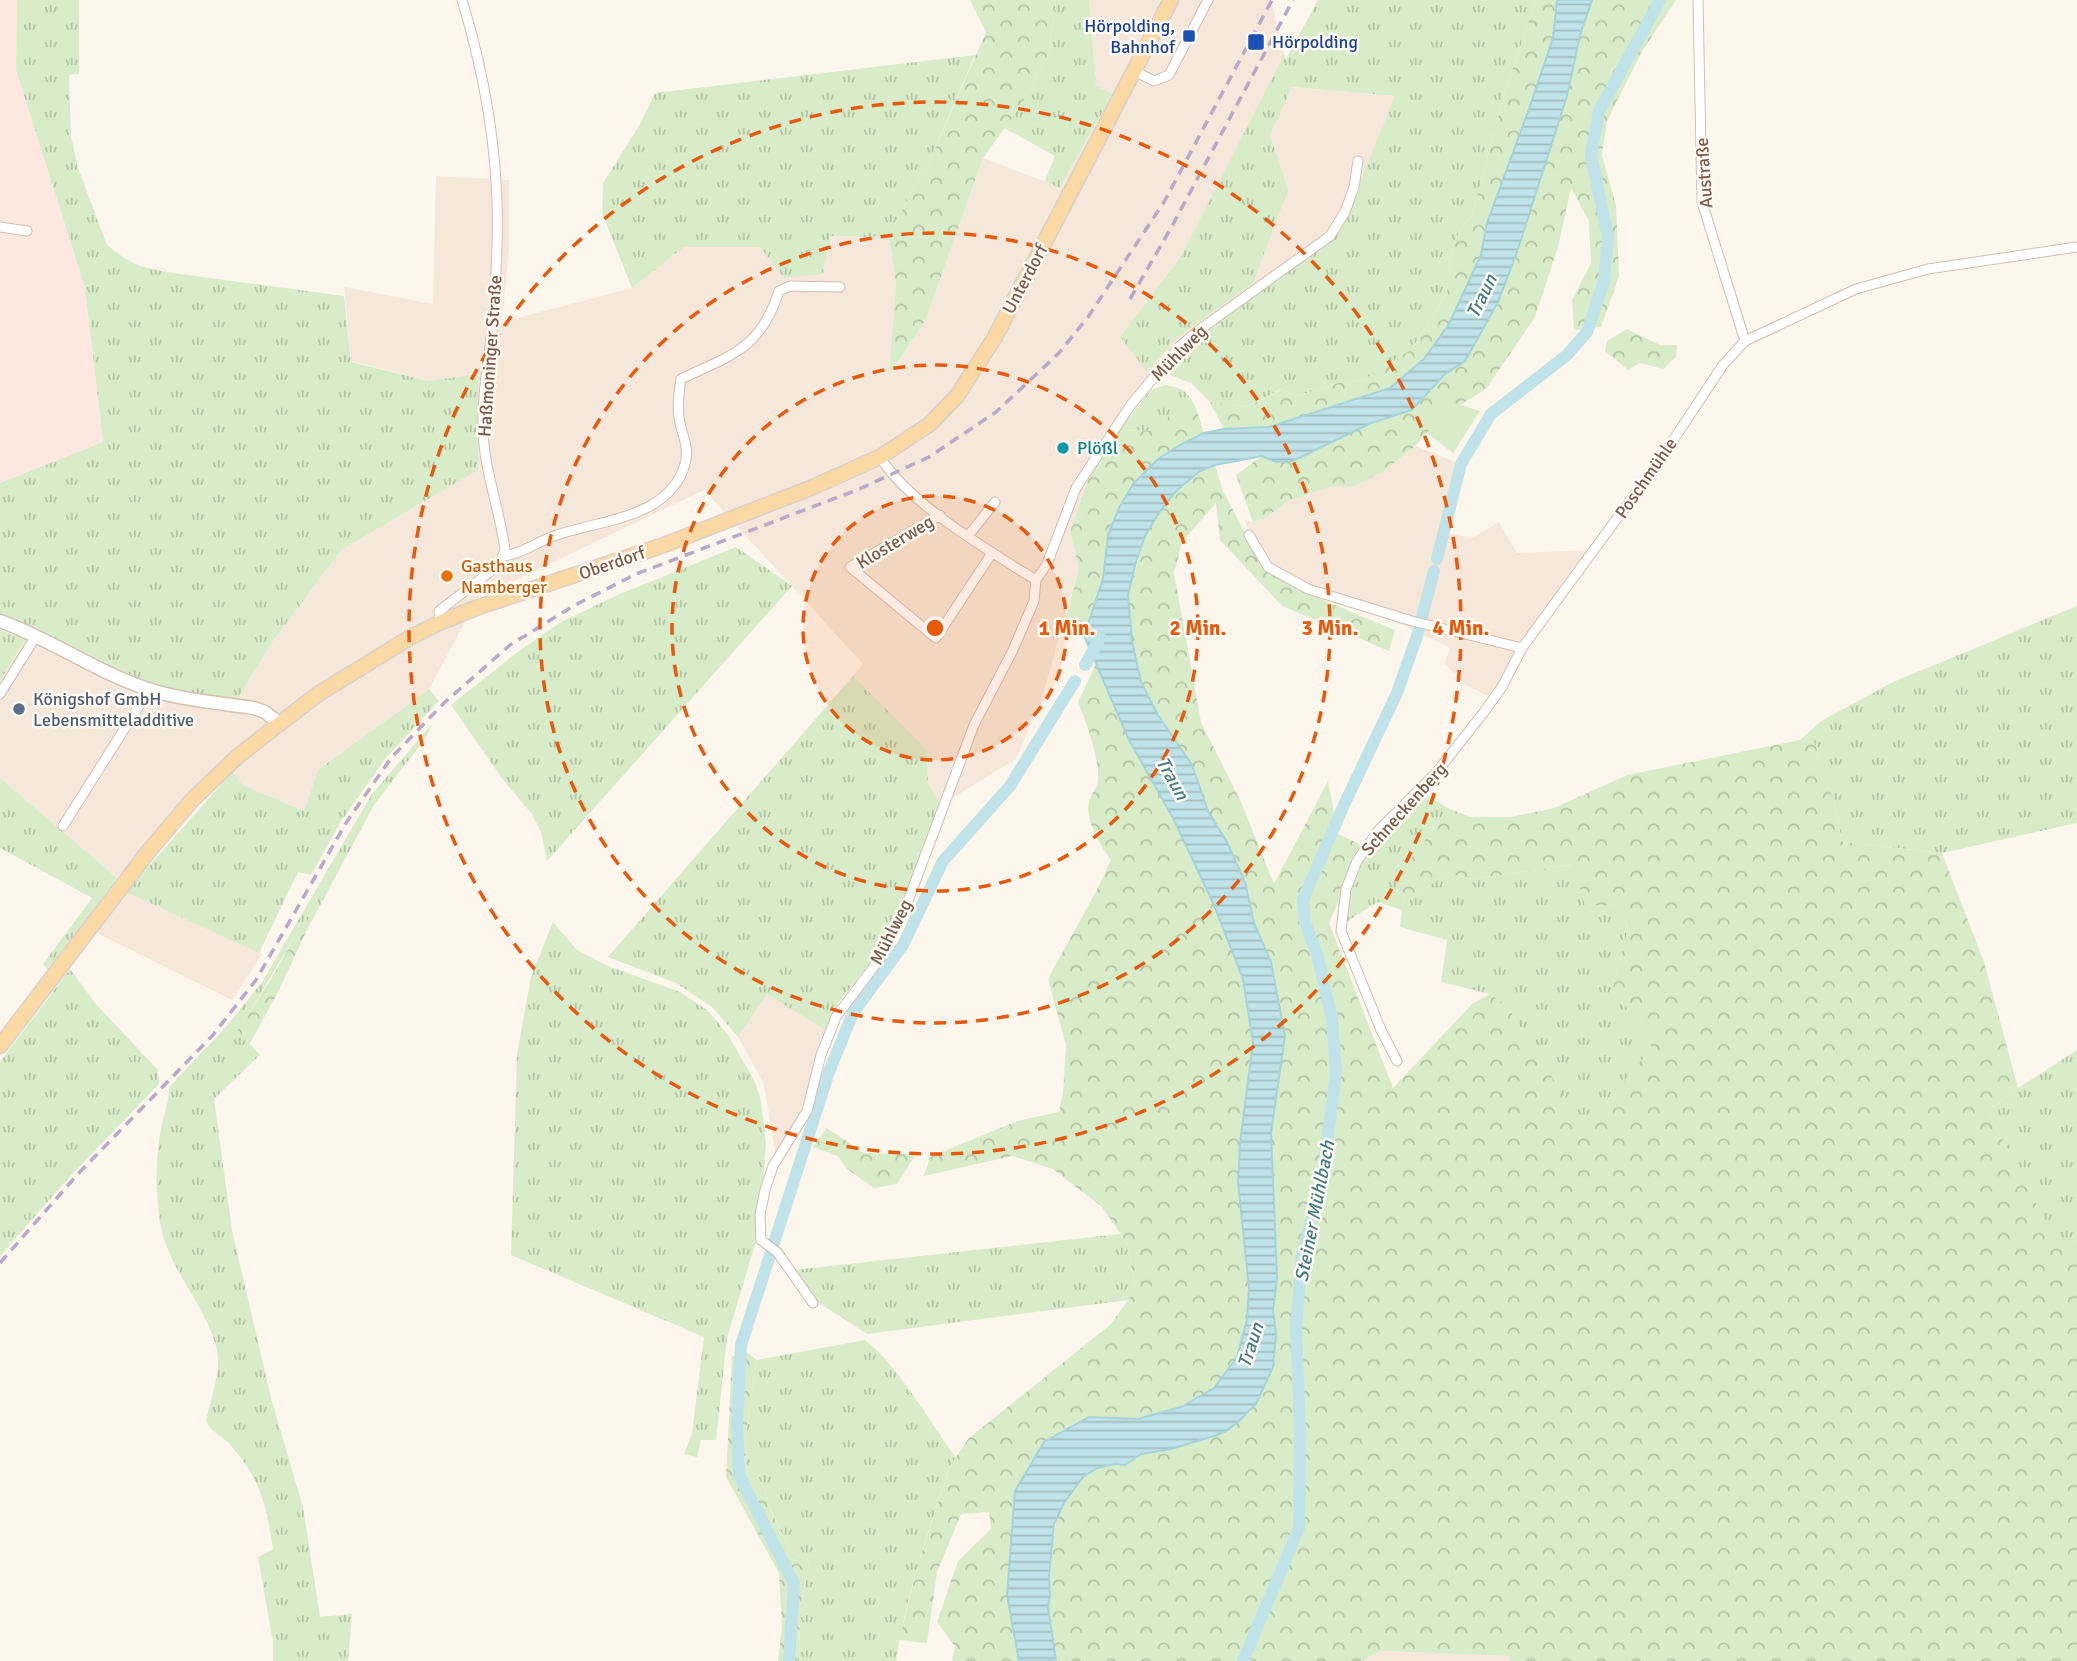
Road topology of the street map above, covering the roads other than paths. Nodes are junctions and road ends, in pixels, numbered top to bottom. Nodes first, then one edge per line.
1 (461, 0) edge
2 (1171, 0) edge
3 (1208, 0) edge
4 (1698, 0) edge
5 (1134, 71) junction
6 (1358, 162) dead end
7 (0, 227) edge
8 (27, 231) dead end
9 (2077, 247) edge
10 (840, 287) dead end
11 (1745, 341) junction
12 (880, 457) junction
13 (995, 502) dead end
14 (940, 515) junction
15 (1249, 535) dead end
16 (968, 536) junction
17 (992, 553) junction
18 (505, 556) junction
19 (1036, 580) junction
20 (0, 621) edge
21 (441, 622) junction
22 (36, 636) junction
23 (1522, 648) junction
24 (149, 690) junction
25 (0, 694) edge
26 (279, 723) junction
27 (63, 826) dead end
28 (0, 1046) edge
29 (1397, 1061) dead end
30 (814, 1303) dead end

1 - 18 street, Haßmoninger Straße
2 - 5 main road, Unterdorf
3 - 5 street
4 - 11 street, Austraße
5 - 12 main road, Unterdorf
6 - 19 street, Mühlweg
7 - 8 street
9 - 11 street, Poschmühle
10 - 18 street
11 - 23 street, Poschmühle
12 - 14 street
12 - 21 main road, Oberdorf
13 - 16 street
14 - 16 street
14 - 17 street, Klosterweg
15 - 23 street
16 - 17 street
17 - 19 street
18 - 21 street
19 - 30 street, Mühlweg
20 - 22 street
21 - 26 main road, Oberdorf
22 - 24 street
22 - 25 street
23 - 29 street, Schneckenberg
24 - 26 street
24 - 27 street
26 - 28 main road, Oberdorf

